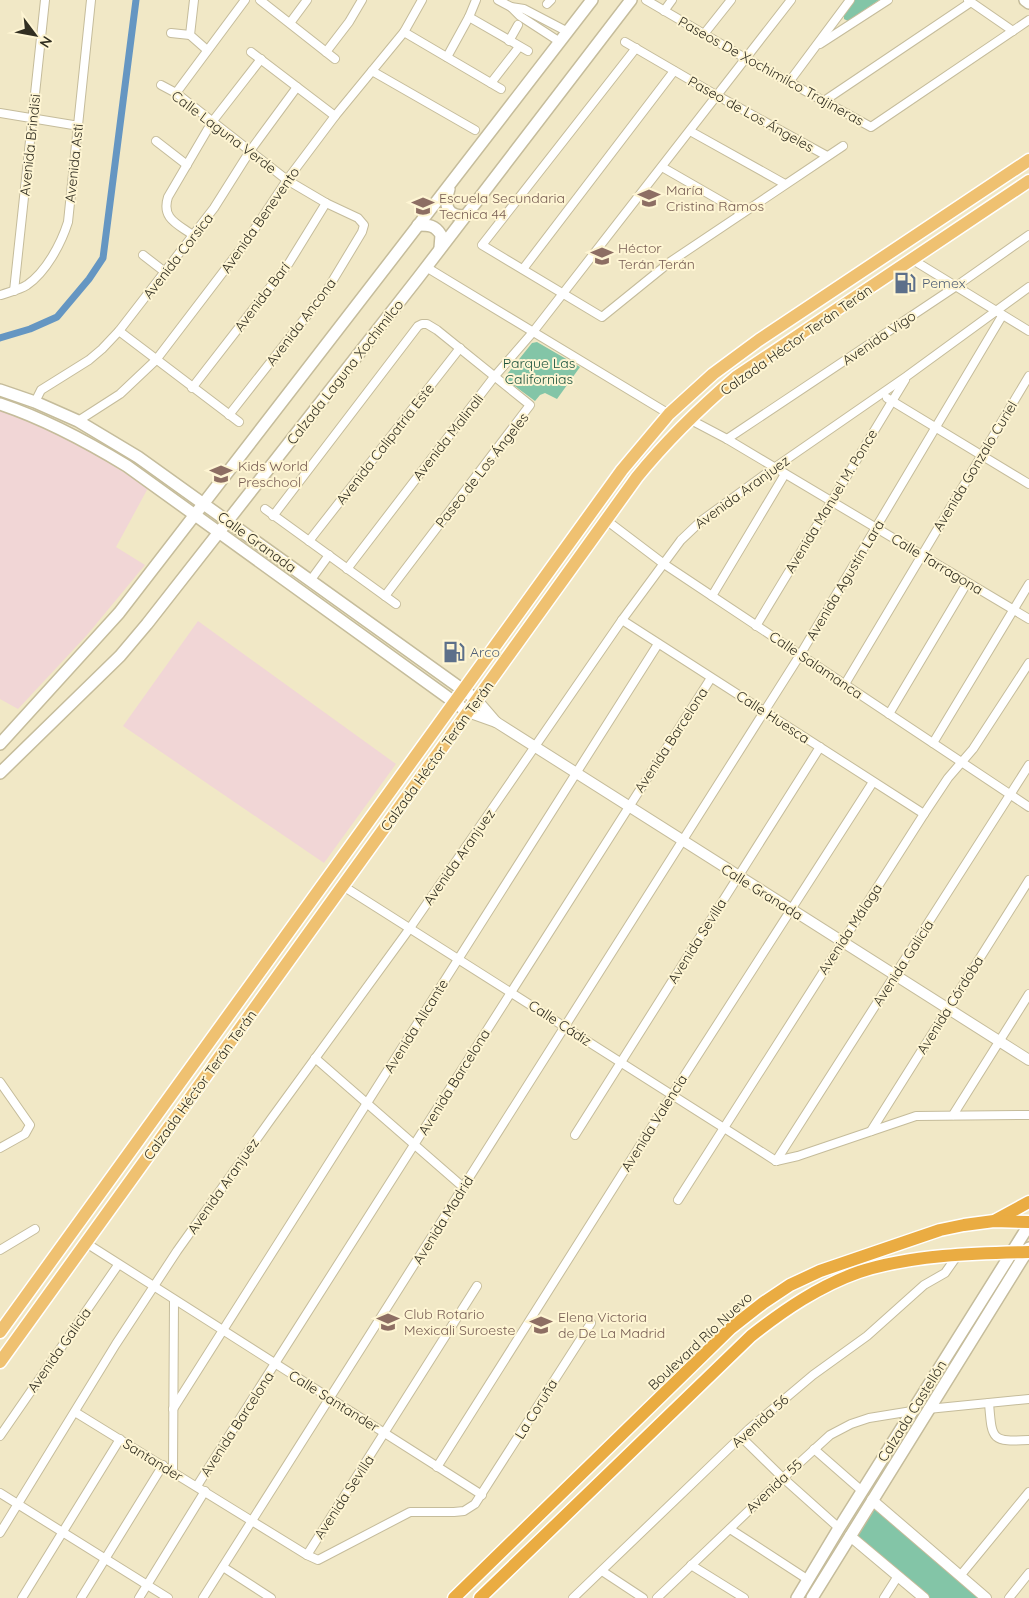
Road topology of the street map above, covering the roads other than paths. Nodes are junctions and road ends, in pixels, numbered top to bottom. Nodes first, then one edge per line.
1 (45, 0) edge
2 (92, 0) edge
3 (194, 0) edge
4 (245, 0) edge
5 (260, 0) edge
6 (307, 0) edge
7 (362, 0) edge
8 (422, 0) edge
9 (476, 0) edge
10 (498, 0) edge
11 (592, 0) edge
12 (631, 0) edge
13 (646, 0) edge
14 (672, 0) edge
15 (732, 0) edge
16 (791, 0) edge
17 (850, 0) edge
18 (888, 0) edge
19 (1025, 0) edge
20 (969, 1) edge
21 (1029, 3) edge
22 (512, 7) junction
23 (664, 11) junction
24 (469, 17) junction
25 (1029, 20) edge
26 (290, 23) junction
27 (518, 25) dead end
28 (1013, 31) junction
29 (404, 32) junction
30 (568, 32) junction
31 (171, 33) dead end
32 (704, 34) junction
33 (190, 35) junction
34 (509, 40) junction
35 (560, 42) junction
36 (625, 42) dead end
37 (816, 46) junction
38 (520, 47) junction
39 (636, 48) junction
40 (207, 50) junction
41 (528, 51) dead end
42 (251, 52) dead end
43 (326, 52) junction
44 (447, 57) junction
45 (745, 58) junction
46 (261, 59) junction
47 (335, 59) dead end
48 (372, 71) junction
49 (674, 71) junction
50 (790, 82) junction
51 (491, 83) junction
52 (161, 85) dead end
53 (296, 87) junction
54 (501, 89) dead end
55 (176, 94) junction
56 (716, 95) junction
57 (824, 101) junction
58 (0, 113) edge
59 (335, 116) junction
60 (33, 119) junction
61 (212, 122) junction
62 (79, 126) junction
63 (475, 130) dead end
64 (690, 131) junction
65 (156, 141) dead end
66 (843, 146) dead end
67 (250, 151) junction
68 (827, 156) junction
69 (1029, 160) edge
70 (187, 165) junction
71 (662, 166) junction
72 (287, 180) junction
73 (1029, 181) edge
74 (451, 183) junction
75 (785, 184) junction
76 (326, 202) junction
77 (742, 213) junction
78 (465, 216) junction
79 (364, 225) joint
80 (418, 225) junction
81 (1029, 235) edge
82 (194, 236) junction
83 (440, 248) junction
84 (142, 255) dead end
85 (913, 260) junction
86 (426, 267) junction
87 (523, 269) junction
88 (165, 272) junction
89 (955, 287) junction
90 (1029, 287) edge
91 (14, 291) junction
92 (564, 293) junction
93 (1, 295) edge
94 (995, 311) junction
95 (1002, 316) junction
96 (119, 331) junction
97 (1029, 331) edge
98 (533, 332) junction
99 (460, 348) junction
100 (156, 360) junction
101 (907, 376) junction
102 (1029, 376) edge
103 (494, 377) junction
104 (192, 388) junction
105 (0, 390) edge
106 (881, 394) junction
107 (892, 401) junction
108 (35, 402) junction
109 (0, 404) edge
110 (669, 414) junction
111 (229, 415) junction
112 (689, 419) junction
113 (78, 421) junction
114 (239, 422) dead end
115 (936, 428) junction
116 (727, 440) junction
117 (982, 456) junction
118 (774, 468) junction
119 (785, 474) junction
120 (1028, 482) edge
121 (831, 501) junction
122 (203, 503) junction
123 (265, 509) dead end
124 (194, 515) junction
125 (273, 516) junction
126 (606, 520) junction
127 (228, 522) junction
128 (876, 528) junction
129 (219, 533) junction
130 (309, 541) junction
131 (922, 555) junction
132 (328, 556) junction
133 (664, 564) junction
134 (347, 569) junction
135 (310, 581) junction
136 (967, 582) junction
137 (1029, 584) edge
138 (384, 596) junction
139 (712, 596) junction
140 (396, 604) dead end
141 (1014, 610) junction
142 (1029, 619) edge
143 (622, 620) junction
144 (756, 626) junction
145 (658, 644) junction
146 (800, 654) junction
147 (1029, 662) edge
148 (711, 678) junction
149 (845, 684) junction
150 (464, 690) junction
151 (477, 700) junction
152 (455, 703) junction
153 (764, 711) junction
154 (468, 712) junction
155 (889, 714) junction
156 (496, 722) junction
157 (933, 743) junction
158 (0, 744) edge
159 (535, 748) junction
160 (820, 748) junction
161 (962, 762) junction
162 (1029, 765) edge
163 (0, 773) edge
164 (576, 773) junction
165 (873, 782) junction
166 (1010, 795) junction
167 (628, 807) junction
168 (1029, 807) edge
169 (924, 814) junction
170 (682, 841) junction
171 (738, 876) junction
172 (1029, 880) edge
173 (344, 886) junction
174 (790, 910) junction
175 (410, 928) junction
176 (842, 942) junction
177 (458, 958) junction
178 (894, 975) junction
179 (511, 992) junction
180 (1029, 994) edge
181 (947, 1009) junction
182 (565, 1026) junction
183 (999, 1042) junction
184 (315, 1058) junction
185 (1029, 1060) edge
186 (621, 1062) junction
187 (0, 1082) edge
188 (6, 1090) junction
189 (672, 1095) junction
190 (0, 1097) edge
191 (367, 1104) junction
192 (1028, 1113) edge
193 (953, 1115) junction
194 (724, 1128) junction
195 (871, 1131) junction
196 (575, 1135) dead end
197 (414, 1145) junction
198 (0, 1148) edge
199 (776, 1161) junction
200 (463, 1187) junction
201 (678, 1200) dead end
202 (1029, 1202) edge
203 (994, 1221) junction
204 (1029, 1224) edge
205 (35, 1229) dead end
206 (86, 1243) junction
207 (0, 1250) edge
208 (1028, 1250) edge
209 (1012, 1252) junction
210 (957, 1256) junction
211 (118, 1265) junction
212 (477, 1286) dead end
213 (154, 1287) junction
214 (32, 1288) junction
215 (174, 1300) junction
216 (591, 1323) dead end
217 (2, 1326) edge
218 (222, 1331) junction
219 (2, 1360) edge
220 (275, 1364) junction
221 (330, 1399) junction
222 (1029, 1399) edge
223 (989, 1403) junction
224 (173, 1409) junction
225 (928, 1409) junction
226 (912, 1411) junction
227 (76, 1412) junction
228 (385, 1433) junction
229 (0, 1436) edge
230 (741, 1437) junction
231 (120, 1439) junction
232 (1029, 1440) edge
233 (893, 1441) junction
234 (814, 1448) junction
235 (904, 1449) junction
236 (163, 1465) junction
237 (437, 1467) junction
238 (172, 1471) junction
239 (783, 1478) junction
240 (197, 1486) junction
241 (205, 1492) junction
242 (1029, 1492) edge
243 (0, 1493) edge
244 (482, 1494) junction
245 (860, 1494) junction
246 (872, 1500) junction
247 (17, 1505) junction
248 (252, 1521) junction
249 (838, 1528) junction
250 (730, 1529) junction
251 (63, 1532) junction
252 (0, 1533) edge
253 (850, 1536) junction
254 (307, 1555) junction
255 (106, 1559) junction
256 (691, 1564) junction
257 (223, 1567) junction
258 (602, 1571) junction
259 (1029, 1573) edge
260 (898, 1576) junction
261 (960, 1576) junction
262 (807, 1580) junction
263 (147, 1585) junction
264 (22, 1598) edge
265 (81, 1598) edge
266 (139, 1598) edge
267 (168, 1598) edge
268 (203, 1598) edge
269 (272, 1598) edge
270 (454, 1598) edge
271 (480, 1598) edge
272 (573, 1598) edge
273 (643, 1598) edge
274 (658, 1598) edge
275 (744, 1598) edge
276 (797, 1598) edge
277 (812, 1598) edge
278 (884, 1598) edge
279 (924, 1598) edge
280 (986, 1598) edge
281 (1009, 1598) edge

1 - 60 street, Avenida Brindisi
2 - 62 street, Avenida Asti
3 - 33 street
4 - 40 street
5 - 26 street
6 - 26 street
7 - 43 street
8 - 29 street, Avenida Benevento
9 - 24 street
10 - 22 street
11 - 30 main road
12 - 78 main road, Calzada Laguna Xochimilco
13 - 23 street, Paseos De Xochimilco Trajineras
14 - 23 street
15 - 32 street
16 - 45 street, Avenida Malinali
17 - 37 street
18 - 37 street
19 - 21 main road
20 - 28 street
20 - 57 street
22 - 30 street
22 - 35 street
23 - 32 street, Paseos De Xochimilco Trajineras
24 - 34 street
24 - 44 street
25 - 28 street
26 - 43 street
27 - 34 street
28 - 57 street, Paseos De Xochimilco Trajineras
29 - 44 street
29 - 48 street, Avenida Benevento
30 - 35 main road
31 - 33 street
32 - 45 street, Paseos De Xochimilco Trajineras
33 - 40 street
34 - 38 street
35 - 74 main road
36 - 39 street
37 - 50 street
38 - 41 street
38 - 51 street
39 - 49 street, Paseo de Los Ángeles
39 - 87 street, Paseo de Los Ángeles
40 - 55 street
42 - 46 street
43 - 47 street
44 - 51 street
45 - 50 street, Paseos De Xochimilco Trajineras
45 - 56 street, Avenida Malinali
46 - 53 street
46 - 61 street
48 - 59 street, Avenida Benevento
48 - 63 street
49 - 56 street, Paseo de Los Ángeles
49 - 87 street
50 - 57 street, Paseos De Xochimilco Trajineras
51 - 54 street
52 - 55 street, Calle Laguna Verde
53 - 59 street
53 - 67 street, Avenida Corsica
55 - 61 street, Calle Laguna Verde
56 - 64 street, Avenida Malinali
56 - 68 street, Paseo de Los Ángeles
58 - 60 street
59 - 72 street, Avenida Benevento
60 - 62 street
60 - 91 street, Avenida Brindisi
61 - 67 street, Calle Laguna Verde
61 - 70 street
62 - 91 street, Avenida Asti
64 - 71 street, Avenida Malinali
64 - 75 street
65 - 70 street
66 - 68 street
67 - 72 street, Calle Laguna Verde
67 - 82 street, Avenida Corsica
68 - 75 street, Paseo de Los Ángeles
69 - 110 main road, Calzada Héctor Terán Terán
70 - 82 street
71 - 77 street
71 - 92 street, Avenida Malinali
72 - 76 street, Calle Laguna Verde
72 - 100 street, Avenida Benevento
73 - 85 main road, Calzada Héctor Terán Terán
74 - 78 main road
74 - 80 main road
75 - 77 street, Paseo de Los Ángeles
76 - 79 street, Calle Laguna Verde
76 - 104 street, Avenida Barí
77 - 92 street, Paseo de Los Ángeles
78 - 83 main road, Calzada Laguna Xochimilco
79 - 111 street, Avenida Ancona
80 - 83 main road
80 - 122 main road
81 - 89 street, Avenida Vigo
82 - 88 street, Avenida Corsica
83 - 86 main road, Calzada Laguna Xochimilco
84 - 88 street
85 - 89 street
85 - 112 main road, Calzada Héctor Terán Terán
86 - 98 street
86 - 127 main road, Calzada Laguna Xochimilco
87 - 92 street, Paseo de Los Ángeles
88 - 96 street, Avenida Corsica
89 - 94 street
89 - 116 street, Avenida Vigo
90 - 94 street, Avenida Aranjuez
91 - 93 street, Avenida Asti
92 - 98 street, Avenida Malinali
94 - 95 street
94 - 101 street, Avenida Aranjuez
95 - 97 street
95 - 115 street, Avenida Agustín Lara
96 - 100 street
96 - 108 street, Avenida Corsica
98 - 103 street, Avenida Malinali
98 - 110 street
99 - 103 street, Paseo de Los Ángeles
99 - 125 street, Paseo de Los Ángeles
99 - 130 street, Avenida Calipatria Este
100 - 104 street
100 - 113 street, Avenida Benevento
101 - 106 street, Avenida Aranjuez
101 - 107 street, Avenida Manuel M. Ponce
102 - 117 street, Avenida Gonzalo Curiel
103 - 134 street, Avenida Malinali
103 - 138 street, Paseo de Los Ángeles
104 - 111 street
105 - 108 main road, Calle Granada
106 - 107 street
106 - 118 street, Avenida Aranjuez
107 - 115 street
107 - 121 street, Avenida Manuel M. Ponce
108 - 113 main road, Calle Granada
109 - 124 main road, Calle Granada
110 - 150 main road, Calzada Héctor Terán Terán
111 - 114 street
112 - 116 street, Calle Tarragona
112 - 126 main road, Calzada Héctor Terán Terán
113 - 122 main road, Calle Granada
115 - 117 street
115 - 128 street, Avenida Agustín Lara
116 - 118 street, Calle Tarragona
117 - 120 street
117 - 131 street, Avenida Gonzalo Curiel
118 - 119 street, Calle Tarragona
118 - 133 street, Avenida Aranjuez
119 - 121 street, Calle Tarragona
119 - 139 street
121 - 128 street, Calle Tarragona
121 - 144 street, Avenida Manuel M. Ponce
122 - 124 main road
122 - 127 main road, Calle Granada
123 - 125 street
124 - 129 main road, Calle Granada
124 - 158 main road
125 - 130 street
126 - 133 street, Calle Salamanca
126 - 151 main road, Calzada Héctor Terán Terán
127 - 129 main road, Calzada Laguna Xochimilco
127 - 135 main road, Calle Granada
128 - 131 street, Calle Tarragona
128 - 146 street, Avenida Agustín Lara
129 - 152 main road, Calle Granada
129 - 163 main road, Calzada Laguna Xochimilco
130 - 132 street
131 - 136 street, Calle Tarragona
131 - 149 street, Avenida Gonzalo Curiel
132 - 134 street
132 - 135 street
133 - 139 street, Calle Salamanca
133 - 143 street, Avenida Aranjuez
134 - 138 street
135 - 150 main road, Calle Granada
136 - 141 street, Calle Tarragona
136 - 155 street
137 - 141 street
138 - 140 street
139 - 144 street, Calle Salamanca
141 - 142 street, Calle Tarragona
141 - 157 street
143 - 145 street, Calle Huesca
143 - 159 street, Avenida Aranjuez
144 - 146 street, Calle Salamanca
145 - 148 street, Calle Huesca
145 - 164 street, Avenida Alicante
146 - 149 street, Calle Salamanca
146 - 153 street, Avenida Agustín Lara
147 - 161 street, Avenida Málaga
148 - 153 street, Calle Huesca
148 - 167 street, Avenida Barcelona
149 - 155 street, Calle Salamanca
150 - 151 main road, Calle Granada
150 - 152 main road, Calzada Héctor Terán Terán
151 - 154 main road, Calzada Héctor Terán Terán
151 - 156 street, Calle Granada
152 - 154 main road, Calle Granada
152 - 214 main road, Calzada Héctor Terán Terán
153 - 160 street, Calle Huesca
153 - 170 street, Avenida Agustín Lara
154 - 156 street, Calle Granada
154 - 173 main road, Calzada Héctor Terán Terán
155 - 157 street, Calle Salamanca
156 - 159 street, Calle Granada
157 - 161 street, Calle Salamanca
159 - 164 street, Calle Granada
159 - 175 street, Avenida Aranjuez
160 - 165 street, Calle Huesca
160 - 171 street, Avenida Sevilla
161 - 166 street, Calle Salamanca
161 - 169 street, Avenida Málaga
162 - 166 street, Avenida Galicia
164 - 167 street, Calle Granada
164 - 177 street, Avenida Alicante
165 - 169 street, Calle Huesca
165 - 174 street, Avenida Valencia
166 - 168 street, Calle Salamanca
166 - 178 street, Avenida Galicia
167 - 170 street, Calle Granada
167 - 179 street, Avenida Barcelona
169 - 176 street, Avenida Málaga
170 - 171 street, Calle Granada
170 - 182 street, Avenida Madrid
171 - 174 street, Calle Granada
171 - 186 street, Avenida Sevilla
172 - 181 street, Avenida Córdoba
173 - 175 street, Calle Cádiz
173 - 206 main road, Calzada Héctor Terán Terán
174 - 176 street, Calle Granada
174 - 189 street, Avenida Valencia
175 - 177 street, Calle Cádiz
175 - 184 street, Avenida Aranjuez
176 - 178 street, Calle Granada
176 - 194 street, Avenida Málaga
177 - 179 street, Calle Cádiz
177 - 191 street, Avenida Alicante
178 - 181 street, Calle Granada
178 - 199 street, Avenida Galicia
179 - 182 street, Calle Cádiz
179 - 197 street, Avenida Barcelona
180 - 183 street
181 - 183 street, Calle Granada
181 - 195 street, Avenida Córdoba
182 - 186 street, Calle Cádiz
182 - 200 street, Avenida Madrid
183 - 185 street, Calle Granada
183 - 193 street
184 - 191 street
184 - 213 street, Avenida Aranjuez
186 - 189 street, Calle Cádiz
186 - 196 street, Avenida Sevilla
187 - 188 street
188 - 190 street
188 - 198 street
189 - 194 street, Calle Cádiz
189 - 237 street, Avenida Valencia
191 - 197 street
191 - 218 street, Avenida Alicante
192 - 193 street
193 - 195 street
194 - 199 street, Calle Cádiz
194 - 201 street, Avenida Málaga
195 - 199 street
197 - 200 street
197 - 220 street, Avenida Barcelona
200 - 221 street, Avenida Madrid
202 - 203 highway
203 - 204 highway, Boulevard Río Nuevo
203 - 270 highway, Boulevard Río Nuevo
204 - 209 main road, Calzada Castellón
205 - 207 street
206 - 211 street, Calle Santander
206 - 219 main road, Calzada Héctor Terán Terán
208 - 209 highway
208 - 225 main road, Calzada Castellón
209 - 210 highway
209 - 226 main road, Calzada Castellón
210 - 230 street, Avenida 56
210 - 271 highway
211 - 213 street, Calle Santander
211 - 229 street, Avenida Galicia
212 - 228 street, Avenida Sevilla
213 - 215 street, Calle Santander
213 - 227 street, Avenida Aranjuez
214 - 217 main road, Calzada Héctor Terán Terán
214 - 219 main road
215 - 218 street, Calle Santander
215 - 224 street
216 - 244 street, La Coruña
218 - 220 street, Calle Santander
218 - 224 street, Avenida Alicante
220 - 221 street, Calle Santander
220 - 240 street, Avenida Barcelona
221 - 228 street, Calle Santander
221 - 248 street, Avenida Madrid
222 - 223 street
223 - 225 street
223 - 232 street
224 - 238 street
225 - 235 main road, Calzada Castellón
226 - 233 main road, Calzada Castellón
226 - 234 street, Avenida 55
227 - 231 street, Santander
227 - 247 street, Avenida Aranjuez
228 - 237 street, Calle Santander
228 - 254 street, Avenida Sevilla
230 - 239 street
230 - 258 street, Avenida 56
231 - 236 street, Santander
231 - 251 street
233 - 235 main road
233 - 245 main road, Calzada Castellón
234 - 239 street, Avenida 55
234 - 245 street
235 - 246 main road, Calzada Castellón
236 - 238 street, Santander
236 - 255 street
237 - 244 street, Calle Santander
238 - 240 street, Santander
239 - 249 street
239 - 250 street, Avenida 55
240 - 241 street, Santander
241 - 248 street, Santander
241 - 263 street, Avenida Barcelona
242 - 261 street
243 - 247 street
244 - 254 street, La Coruña
245 - 249 main road, Calzada Castellón
245 - 253 main road
246 - 253 main road, Calzada Castellón
246 - 261 street
247 - 251 street
247 - 252 street, Avenida Aranjuez
248 - 254 street, Santander
248 - 257 street, Avenida Madrid
249 - 262 main road, Calzada Castellón
250 - 256 street, Avenida 55
250 - 262 street
251 - 255 street
251 - 264 street
253 - 260 street
253 - 277 main road, Calzada Castellón
255 - 263 street
255 - 265 street
256 - 274 street, Avenida 55
256 - 275 street
257 - 268 street, Avenida Madrid
257 - 269 street
258 - 272 street, Avenida 56
258 - 273 street
259 - 281 street
260 - 278 street
260 - 279 street
261 - 280 street
262 - 276 main road, Calzada Castellón
263 - 266 street, Avenida Barcelona
263 - 267 street

